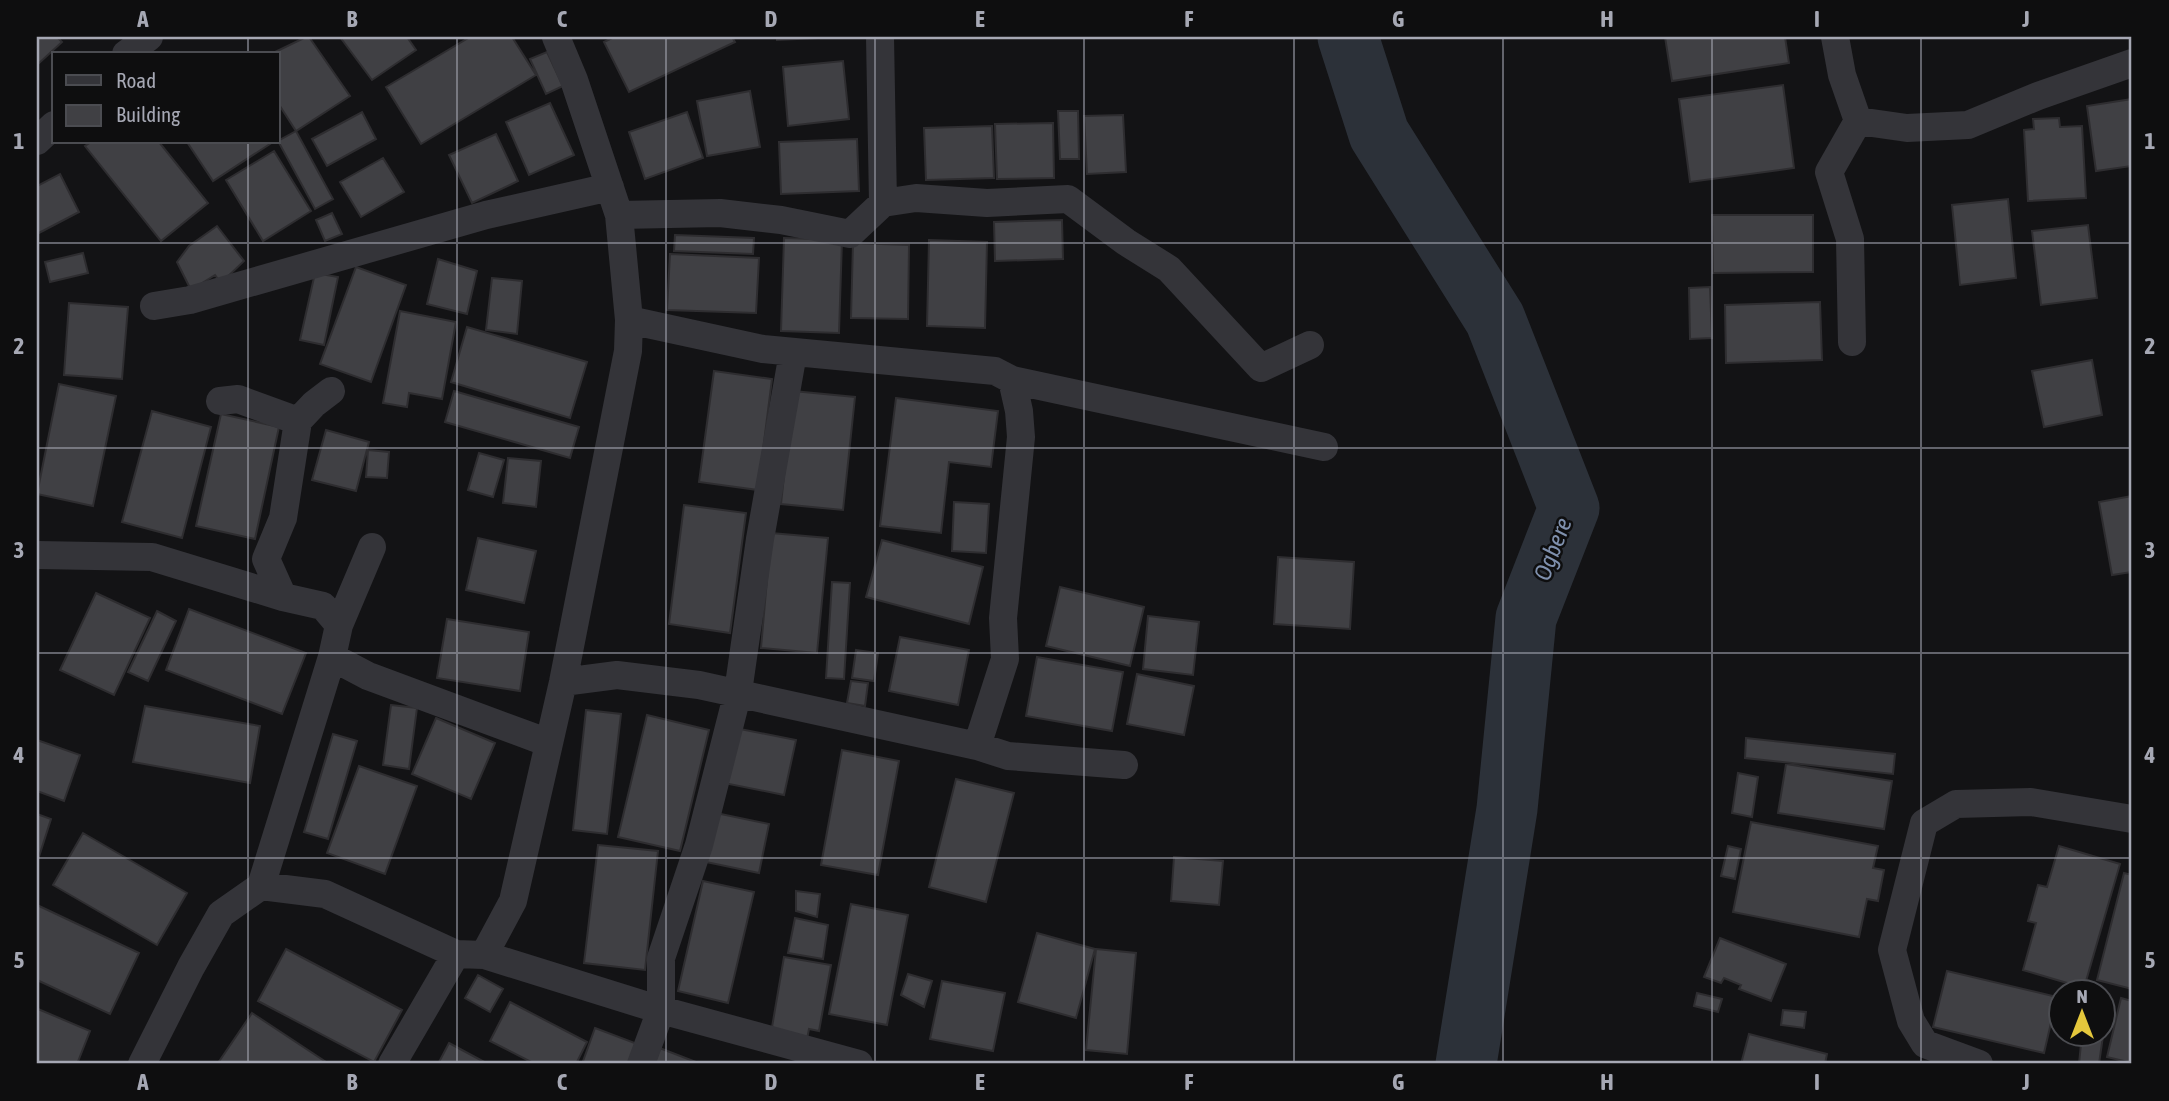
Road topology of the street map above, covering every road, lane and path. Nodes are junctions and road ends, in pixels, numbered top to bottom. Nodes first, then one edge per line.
1 (149, 37) edge
2 (556, 37) edge
3 (880, 37) edge
4 (1835, 37) edge
5 (129, 52) edge
6 (2132, 63) edge
7 (1858, 121) junction
8 (52, 126) edge
9 (37, 141) edge
10 (610, 187) junction
11 (883, 203) junction
12 (620, 215) junction
13 (154, 306) dead end
14 (629, 320) junction
15 (1853, 342) dead end
16 (1310, 345) dead end
17 (793, 353) junction
18 (1012, 380) junction
19 (331, 391) dead end
20 (220, 401) dead end
21 (298, 421) junction
22 (1324, 447) dead end
23 (372, 547) dead end
24 (37, 555) edge
25 (283, 597) junction
26 (339, 625) junction
27 (332, 657) junction
28 (563, 682) junction
29 (738, 692) junction
30 (549, 743) junction
31 (977, 746) junction
32 (1124, 765) dead end
33 (2132, 820) edge
34 (261, 886) junction
35 (456, 954) junction
36 (484, 955) junction
37 (661, 1010) junction
38 (142, 1064) edge
39 (392, 1064) edge
40 (641, 1064) edge
41 (859, 1064) edge
42 (1979, 1064) edge

1 - 5 street
2 - 10 street
3 - 11 street
4 - 7 street
6 - 7 street
7 - 15 street
8 - 9 street
10 - 12 street
10 - 13 street
11 - 12 street
11 - 16 street
12 - 14 street
14 - 17 street
14 - 28 street
17 - 18 street
17 - 29 street
18 - 22 street
18 - 31 street
19 - 21 street
20 - 21 street
21 - 25 street
23 - 26 street
24 - 25 street
25 - 26 street
26 - 27 street
27 - 30 street
27 - 34 street
28 - 29 street
28 - 30 street
29 - 31 street
29 - 37 street
30 - 36 street
31 - 32 street
33 - 42 street
34 - 35 street
34 - 38 street
35 - 36 street
35 - 39 street
36 - 37 street
37 - 40 street
37 - 41 street

